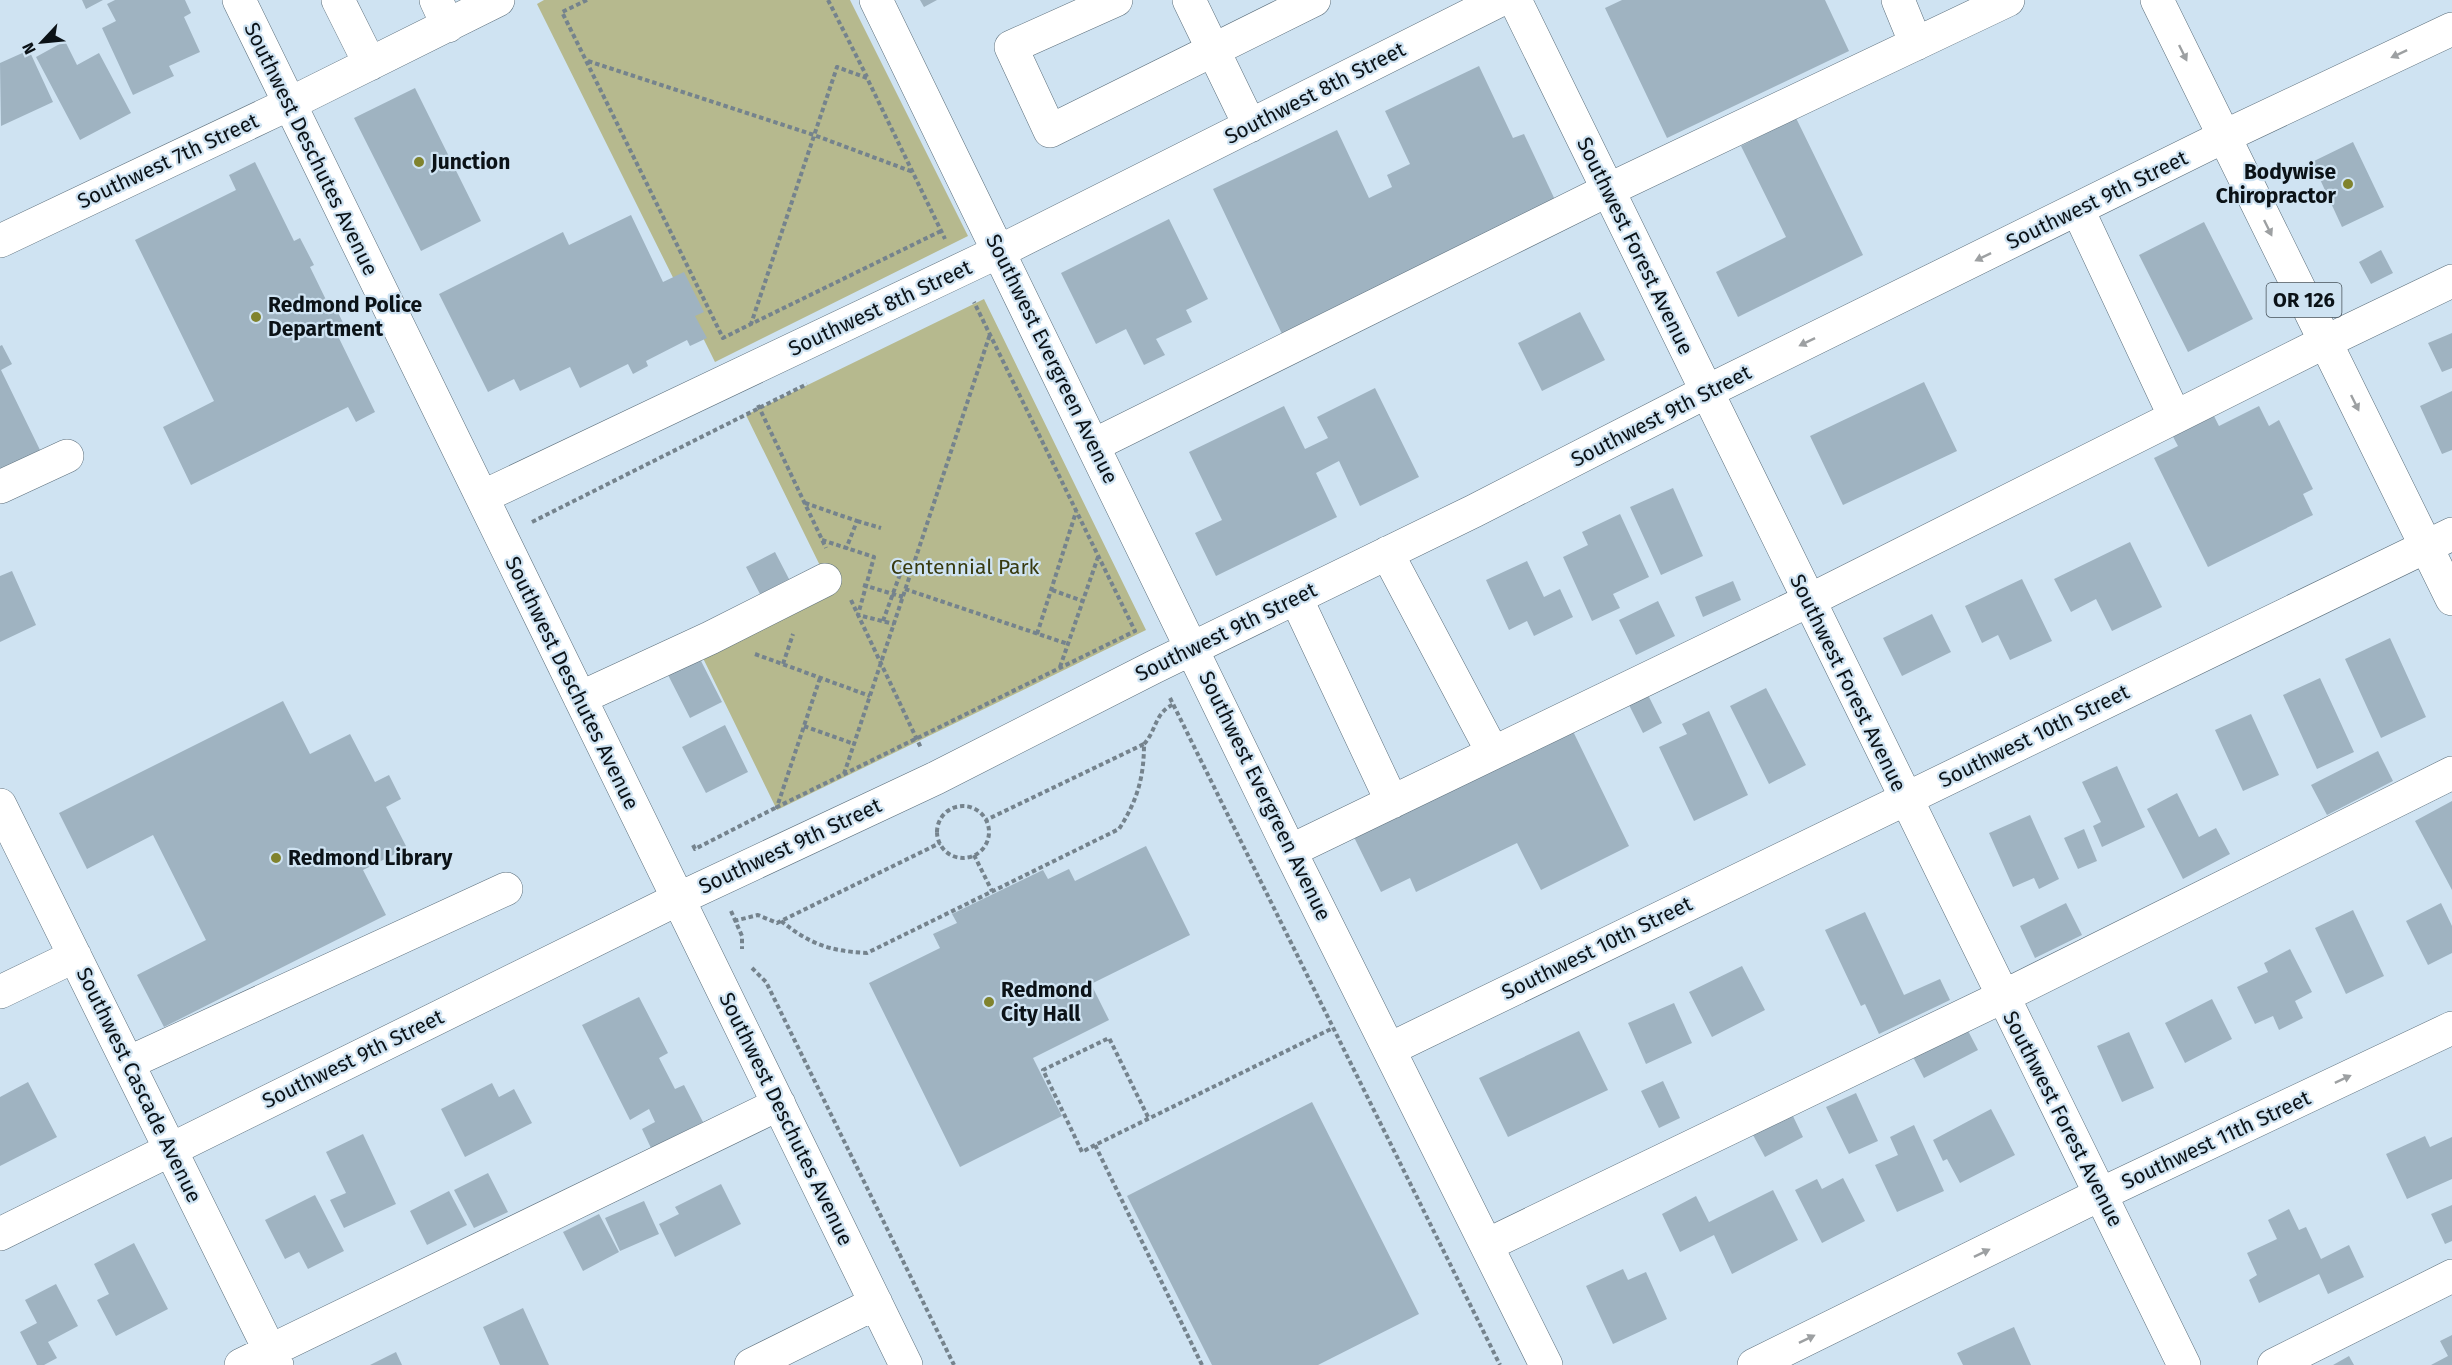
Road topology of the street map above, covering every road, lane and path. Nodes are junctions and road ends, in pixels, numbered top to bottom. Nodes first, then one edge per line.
1 (239, 0) edge
2 (338, 0) edge
3 (498, 0) edge
4 (587, 0) edge
5 (828, 0) edge
6 (876, 0) edge
7 (1116, 0) edge
8 (1189, 0) edge
9 (1314, 0) edge
10 (1500, 0) edge
11 (1515, 0) edge
12 (1898, 0) edge
13 (2008, 0) edge
14 (2157, 0) edge
15 (442, 13) edge
16 (2452, 29) edge
17 (1916, 44) junction
18 (1214, 50) junction
19 (587, 61) junction
20 (370, 64) junction
21 (867, 78) junction
22 (289, 104) junction
23 (1250, 126) junction
24 (814, 135) junction
25 (2223, 137) junction
26 (913, 172) junction
27 (1608, 190) junction
28 (2078, 210) junction
29 (941, 231) junction
30 (0, 241) edge
31 (949, 248) dead end
32 (1000, 251) junction
33 (2452, 281) edge
34 (972, 296) dead end
35 (751, 324) junction
36 (990, 334) junction
37 (2325, 342) junction
38 (1706, 392) junction
39 (759, 408) dead end
40 (2175, 417) junction
41 (1094, 445) junction
42 (67, 456) dead end
43 (0, 487) edge
44 (482, 497) junction
45 (805, 503) dead end
46 (1077, 511) junction
47 (857, 520) junction
48 (881, 528) dead end
49 (536, 533) dead end
50 (822, 540) dead end
51 (2439, 540) edge
52 (847, 548) junction
53 (1387, 553) junction
54 (1098, 556) junction
55 (912, 569) junction
56 (841, 581) joint
57 (864, 585) junction
58 (905, 589) junction
59 (1052, 590) junction
60 (893, 594) junction
61 (903, 597) junction
62 (1296, 598) junction
63 (2452, 599) edge
64 (1083, 602) junction
65 (1808, 602) junction
66 (883, 621) junction
67 (894, 624) junction
68 (1037, 634) junction
69 (710, 638) junction
70 (1068, 644) junction
71 (1193, 649) junction
72 (1060, 667) junction
73 (820, 678) junction
74 (870, 696) junction
75 (580, 698) junction
76 (1182, 700) dead end
77 (1173, 705) junction
78 (804, 726) junction
79 (854, 744) junction
80 (1144, 744) junction
81 (1493, 753) junction
82 (2452, 773) edge
83 (843, 774) junction
84 (1904, 798) junction
85 (1392, 801) junction
86 (0, 805) edge
87 (777, 807) junction
88 (986, 820) junction
89 (690, 839) dead end
90 (940, 843) junction
91 (1290, 851) junction
92 (974, 855) junction
93 (506, 889) dead end
94 (992, 891) junction
95 (678, 899) junction
96 (730, 909) dead end
97 (735, 920) junction
98 (781, 921) junction
99 (729, 924) dead end
100 (75, 956) junction
101 (744, 956) dead end
102 (747, 964) dead end
103 (0, 992) edge
104 (2002, 997) junction
105 (1333, 1028) junction
106 (2452, 1028) edge
107 (1390, 1049) junction
108 (128, 1064) junction
109 (779, 1104) junction
110 (1149, 1119) junction
111 (1095, 1145) junction
112 (171, 1149) junction
113 (2101, 1194) junction
114 (0, 1234) edge
115 (1487, 1245) junction
116 (2452, 1276) edge
117 (876, 1303) junction
118 (274, 1358) edge
119 (241, 1365) edge
120 (751, 1365) edge
121 (906, 1365) edge
122 (954, 1365) edge
123 (1202, 1365) edge
124 (1500, 1365) edge
125 (1546, 1365) edge
126 (1754, 1365) edge
127 (2184, 1365) edge
128 (2274, 1365) edge

1 - 22 main road, Southwest Deschutes Avenue
2 - 20 main road
3 - 15 main road, Southwest 7th Street
4 - 19 path
5 - 21 path
6 - 32 main road, Southwest Evergreen Avenue
7 - 18 main road
8 - 18 main road
9 - 18 main road
10 - 23 main road, Southwest 8th Street
11 - 27 main road, Southwest Forest Avenue
12 - 17 main road
13 - 17 main road
14 -> 25 main road, OR 126
15 - 20 main road, Southwest 7th Street
16 -> 25 main road, Southwest 9th Street
17 - 27 main road
18 - 23 main road
19 - 24 path
19 - 35 path
20 - 22 main road, Southwest 7th Street
21 - 24 path
21 - 26 path
22 - 30 main road, Southwest 7th Street
22 - 44 main road, Southwest Deschutes Avenue
23 - 32 main road, Southwest 8th Street
24 - 26 path
24 - 35 path
25 - 28 main road, Southwest 9th Street
25 -> 37 main road, OR 126
26 - 29 path
27 - 38 main road, Southwest Forest Avenue
27 - 41 main road
28 -> 38 main road, Southwest 9th Street
28 - 40 main road
29 - 31 path
29 - 35 path
32 - 41 main road, Southwest Evergreen Avenue
32 - 44 main road, Southwest 8th Street
33 - 37 main road
34 - 36 path
36 - 46 path
36 - 55 path
37 - 40 main road
37 -> 51 main road, OR 126
38 - 53 main road, Southwest 9th Street
38 - 65 main road, Southwest Forest Avenue
39 - 49 path
40 - 65 main road
41 - 71 main road, Southwest Evergreen Avenue
42 - 43 main road
44 - 75 main road, Southwest Deschutes Avenue
45 - 47 path
46 - 54 path
46 - 59 path
47 - 48 path
47 - 52 path
50 - 52 path
51 - 63 main road, OR 126
51 - 84 main road, Southwest 10th Street
52 - 57 path
53 - 62 main road, Southwest 9th Street
53 - 81 main road
54 - 64 path
54 - 72 path
55 - 58 path
55 - 60 path
56 - 57 path
56 - 69 main road
57 - 60 path
57 - 66 path
58 - 61 path
58 - 68 path
59 - 64 path
59 - 68 path
60 - 61 path
60 - 66 path
61 - 67 path
62 - 71 main road, Southwest 9th Street
62 - 85 main road
64 - 70 path
65 - 81 main road
65 - 84 main road, Southwest Forest Avenue
66 - 67 path
67 - 74 path
68 - 70 path
69 - 73 path
69 - 75 main road
70 - 72 path
71 - 91 main road, Southwest Evergreen Avenue
71 - 95 main road, Southwest 9th Street
72 - 83 path
73 - 74 path
73 - 78 path
74 - 79 path
75 - 95 main road, Southwest Deschutes Avenue
76 - 77 path
77 - 80 path
77 - 105 path
78 - 79 path
78 - 87 path
79 - 83 path
80 - 88 path
80 - 94 path
81 - 85 main road
82 - 104 main road
83 - 87 path
84 - 104 main road, Southwest Forest Avenue
84 - 107 main road, Southwest 10th Street
85 - 91 main road
86 - 100 main road, Southwest Cascade Avenue
87 - 89 path
88 - 90 path
88 - 92 path
90 - 92 path
90 - 98 path
91 - 107 main road, Southwest Evergreen Avenue
92 - 94 path
93 - 108 main road
94 - 98 path
95 - 109 main road, Southwest Deschutes Avenue
95 - 112 main road, Southwest 9th Street
96 - 97 path
97 - 98 path
97 - 99 path
97 - 101 path
100 - 103 main road
100 - 108 main road, Southwest Cascade Avenue
102 - 122 path
104 - 113 main road, Southwest Forest Avenue
104 - 115 main road
105 - 110 path
105 - 124 path
113 -> 106 main road, Southwest 11th Street
107 - 115 main road, Southwest Evergreen Avenue
108 - 112 main road, Southwest Cascade Avenue
109 - 117 main road, Southwest Deschutes Avenue
109 - 118 main road
110 - 111 path
110 - 111 path
111 - 123 path
112 - 114 main road, Southwest 9th Street
112 - 118 main road, Southwest Cascade Avenue
126 -> 113 main road, Southwest 11th Street
113 - 127 main road, Southwest Forest Avenue
115 - 125 main road, Southwest Evergreen Avenue
116 - 128 main road
117 - 120 main road
117 - 121 main road, Southwest Deschutes Avenue
118 - 119 main road

